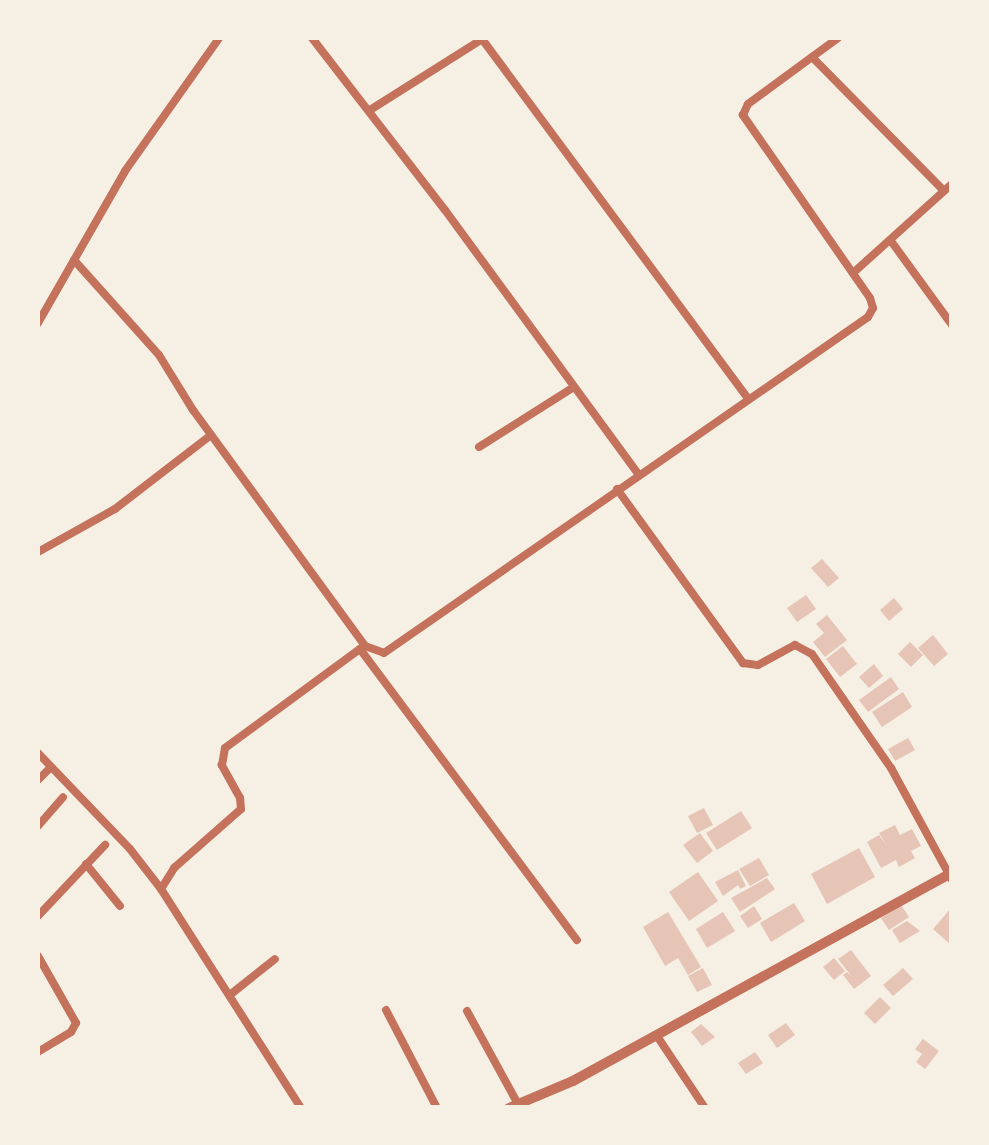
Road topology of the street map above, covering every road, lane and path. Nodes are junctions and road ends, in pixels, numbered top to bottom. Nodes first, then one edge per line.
1 (219, 38) edge
2 (312, 38) edge
3 (483, 38) edge
4 (838, 38) edge
5 (812, 57) junction
6 (370, 110) junction
7 (948, 188) edge
8 (891, 241) junction
9 (74, 260) junction
10 (853, 273) junction
11 (38, 323) edge
12 (952, 325) edge
13 (574, 387) junction
14 (748, 398) junction
15 (211, 435) junction
16 (479, 447) dead end
17 (638, 474) junction
18 (617, 489) junction
19 (38, 552) edge
20 (363, 647) junction
21 (38, 753) edge
22 (51, 767) junction
23 (38, 780) edge
24 (64, 797) dead end
25 (38, 826) edge
26 (104, 845) dead end
27 (86, 864) junction
28 (950, 876) edge
29 (161, 889) junction
30 (120, 906) dead end
31 (38, 916) edge
32 (578, 940) dead end
33 (38, 956) edge
34 (275, 959) dead end
35 (42, 974) edge
36 (231, 994) junction
37 (386, 1010) dead end
38 (467, 1011) dead end
39 (657, 1036) junction
40 (38, 1052) edge
41 (514, 1106) edge
42 (301, 1108) edge
43 (437, 1108) edge
44 (705, 1108) edge

1 - 9 street
2 - 6 street
3 - 6 street
3 - 14 street
4 - 5 street
5 - 7 street
5 - 10 street
6 - 13 street
7 - 8 street
8 - 10 street
8 - 12 street
9 - 11 street
9 - 15 street
10 - 14 street
13 - 16 street
13 - 17 street
14 - 17 street
15 - 19 street
15 - 20 street
17 - 18 street
18 - 20 street
18 - 28 street
20 - 29 street
20 - 32 street
21 - 22 street
22 - 23 street
22 - 29 street
24 - 25 street
26 - 27 street
27 - 30 street
27 - 31 street
28 - 39 street
29 - 36 street
33 - 35 street
34 - 36 street
35 - 40 street
36 - 42 street
37 - 43 street
38 - 41 street
39 - 41 street
39 - 44 street

